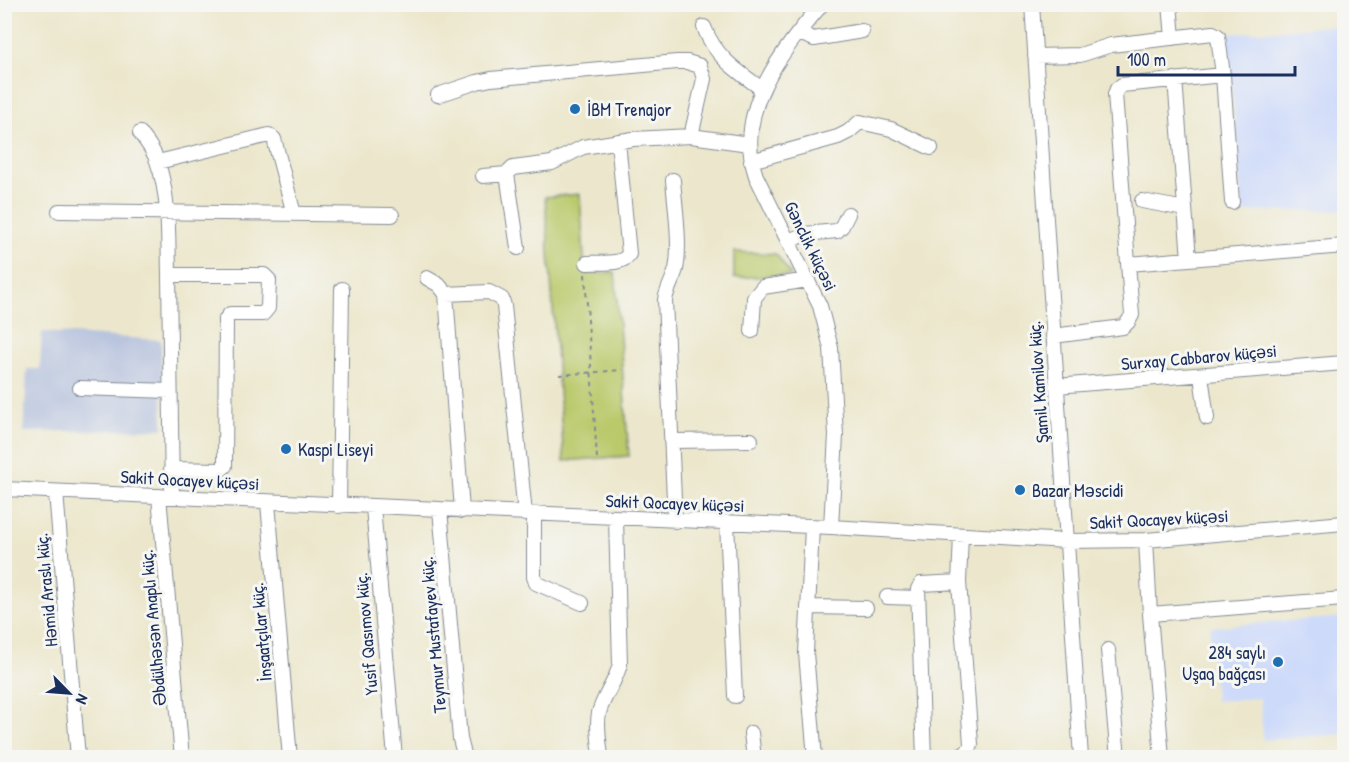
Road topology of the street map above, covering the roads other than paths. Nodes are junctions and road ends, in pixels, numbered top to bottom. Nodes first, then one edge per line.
1 (822, 4) edge
2 (1032, 4) edge
3 (1170, 4) edge
4 (704, 27) dead end
5 (862, 31) dead end
6 (799, 33) junction
7 (1173, 38) junction
8 (1035, 56) junction
9 (1223, 75) junction
10 (1175, 79) junction
11 (762, 89) junction
12 (438, 95) dead end
13 (140, 133) dead end
14 (691, 136) junction
15 (618, 141) junction
16 (748, 144) junction
17 (931, 148) dead end
18 (751, 161) junction
19 (158, 162) junction
20 (507, 174) junction
21 (483, 176) dead end
22 (674, 180) dead end
23 (1142, 201) dead end
24 (1232, 202) dead end
25 (1185, 209) junction
26 (59, 211) dead end
27 (166, 212) junction
28 (294, 213) junction
29 (848, 213) dead end
30 (392, 215) dead end
31 (789, 241) junction
32 (1344, 246) edge
33 (518, 248) dead end
34 (1189, 259) junction
35 (1129, 264) junction
36 (586, 268) road end
37 (169, 275) junction
38 (427, 278) dead end
39 (808, 280) junction
40 (342, 289) dead end
41 (446, 294) junction
42 (752, 331) dead end
43 (1053, 336) junction
44 (1344, 363) edge
45 (1201, 376) junction
46 (1056, 386) junction
47 (80, 388) dead end
48 (170, 391) junction
49 (1207, 418) dead end
50 (751, 440) dead end
51 (671, 441) junction
52 (171, 469) junction
53 (4, 489) edge
54 (56, 492) junction
55 (165, 497) junction
56 (268, 503) junction
57 (339, 506) junction
58 (373, 507) junction
59 (440, 509) junction
60 (462, 510) junction
61 (530, 514) junction
62 (616, 519) junction
63 (675, 521) junction
64 (727, 523) junction
65 (1344, 523) edge
66 (812, 526) junction
67 (831, 527) junction
68 (960, 535) junction
69 (1146, 540) junction
70 (1066, 541) junction
71 (959, 582) junction
72 (887, 597) dead end
73 (918, 598) junction
74 (1344, 599) edge
75 (582, 603) dead end
76 (808, 607) junction
77 (866, 608) dead end
78 (1150, 614) junction
79 (1108, 650) dead end
80 (735, 696) dead end
81 (752, 733) dead end
82 (78, 758) edge
83 (182, 758) edge
84 (290, 758) edge
85 (395, 758) edge
86 (465, 758) edge
87 (601, 758) edge
88 (754, 758) edge
89 (816, 758) edge
90 (924, 758) edge
91 (941, 758) edge
92 (1081, 758) edge
93 (1118, 758) edge
94 (1162, 758) edge

1 - 6 street, Gənclik küçəsi
2 - 8 street, Şamil Kamilov küç.
3 - 7 street
4 - 11 street
5 - 6 street
6 - 11 street, Gənclik küçəsi
7 - 8 street
7 - 9 street
8 - 43 street, Şamil Kamilov küç.
9 - 10 street
9 - 24 street
10 - 25 street
10 - 35 street
11 - 16 street, Gənclik küçəsi
12 - 14 street
13 - 19 street
14 - 15 street
14 - 16 street
15 - 20 street
15 - 36 street
16 - 18 street, Gənclik küçəsi
17 - 18 street
18 - 31 street, Gənclik küçəsi
19 - 27 street, Əbdülhəsən Anaplı küç.
19 - 28 street
20 - 21 street
20 - 33 street
22 - 51 street
23 - 25 street
25 - 34 street
26 - 27 street
27 - 28 street
27 - 37 street, Əbdülhəsən Anaplı küç.
28 - 30 street
29 - 31 street
31 - 39 street, Gənclik küçəsi
32 - 34 street
34 - 35 street
35 - 43 street
37 - 48 street, Əbdülhəsən Anaplı küç.
37 - 52 street
38 - 41 street
39 - 42 street
39 - 67 street, Gənclik küçəsi
40 - 57 street
41 - 60 street
41 - 61 street
43 - 46 street, Şamil Kamilov küç.
44 - 45 street, Surxay Cabbarov küçəsi
45 - 46 street, Surxay Cabbarov küçəsi
45 - 49 street
46 - 70 street, Şamil Kamilov küç.
47 - 48 street
48 - 52 street, Əbdülhəsən Anaplı küç.
50 - 51 street
51 - 63 street
52 - 55 street, Əbdülhəsən Anaplı küç.
53 - 54 street, Sakit Qocayev küçəsi
54 - 55 street, Sakit Qocayev küçəsi
54 - 82 street, Həmid Araslı küç.
55 - 56 street, Sakit Qocayev küçəsi
55 - 83 street, Əbdülhəsən Anaplı küç.
56 - 57 street, Sakit Qocayev küçəsi
56 - 84 street, İnşaatçılar küç.
57 - 58 street, Sakit Qocayev küçəsi
58 - 59 street, Sakit Qocayev küçəsi
58 - 85 street, Yusif Qasımov küç.
59 - 60 street, Sakit Qocayev küçəsi
59 - 86 street, Teymur Mustafayev küç.
60 - 61 street, Sakit Qocayev küçəsi
61 - 62 street, Sakit Qocayev küçəsi
61 - 75 street
62 - 63 street, Sakit Qocayev küçəsi
62 - 87 street
63 - 64 street, Sakit Qocayev küçəsi
64 - 66 street, Sakit Qocayev küçəsi
64 - 80 street
65 - 69 street, Sakit Qocayev küçəsi
66 - 67 street, Sakit Qocayev küçəsi
66 - 76 street
67 - 68 street, Sakit Qocayev küçəsi
68 - 70 street, Sakit Qocayev küçəsi
68 - 71 street
69 - 70 street, Sakit Qocayev küçəsi
69 - 78 street
70 - 92 street, Şamil Kamilov küç.
71 - 73 street
71 - 91 street
72 - 73 street
73 - 90 street
74 - 78 street
76 - 77 street
76 - 89 street
78 - 94 street
79 - 93 street
81 - 88 street

